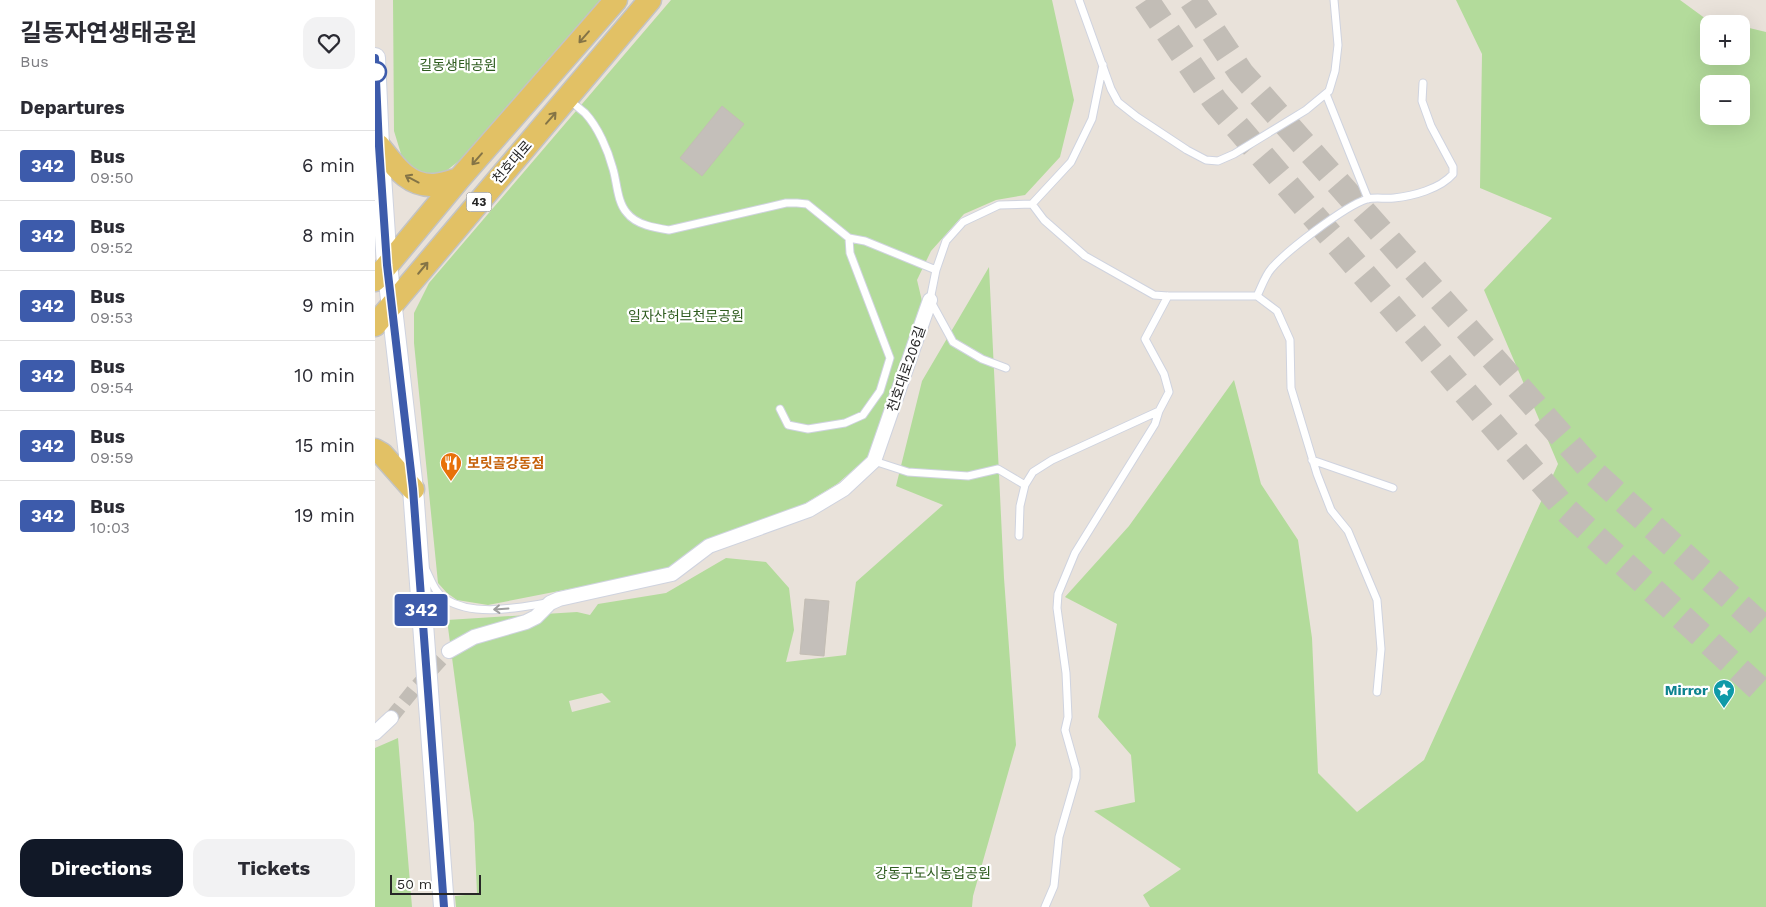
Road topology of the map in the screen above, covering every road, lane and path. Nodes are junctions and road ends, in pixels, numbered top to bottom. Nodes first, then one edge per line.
1 (616, 0) edge
2 (650, 0) edge
3 (1079, 0) edge
4 (1334, 0) edge
5 (375, 58) edge
6 (1103, 66) junction
7 (1423, 83) dead end
8 (1326, 94) junction
9 (568, 99) junction
10 (379, 146) junction
11 (459, 179) junction
12 (1368, 199) junction
13 (1032, 204) junction
14 (849, 238) junction
15 (936, 270) junction
16 (381, 272) edge
17 (1168, 296) junction
18 (1257, 296) junction
19 (930, 300) junction
20 (391, 305) junction
21 (375, 325) edge
22 (1006, 368) dead end
23 (780, 409) dead end
24 (1159, 411) junction
25 (375, 450) edge
26 (1313, 460) junction
27 (874, 461) junction
28 (1025, 485) junction
29 (1393, 488) dead end
30 (413, 489) junction
31 (1019, 536) dead end
32 (417, 554) junction
33 (550, 603) junction
34 (449, 651) tunnel mouth
35 (1377, 692) dead end
36 (391, 718) tunnel mouth
37 (375, 733) edge
38 (444, 907) edge
39 (1045, 907) edge

1 -> 11 main road, 천호대로 / 43
2 - 9 main road, 천호대로 / 43
3 - 6 lane
4 - 8 lane
5 - 10 main road
6 - 8 lane
6 - 13 lane
7 - 12 lane
8 - 12 lane
9 - 14 lane
20 -> 9 main road, 천호대로 / 43
11 -> 10 main road
10 - 16 main road
11 - 16 main road, 천호대로 / 43
12 - 18 lane
13 - 15 lane, 천호대로206길
13 - 17 lane
14 - 15 lane
14 - 23 lane
15 - 19 lane, 천호대로206길
16 - 20 main road
17 - 18 lane
17 - 24 lane
18 - 26 lane
19 - 22 lane
19 - 27 street, 천호대로206길
20 - 21 main road, 천호대로 / 43
20 - 30 main road
24 - 28 lane
24 - 39 lane
25 - 30 main road
26 - 29 lane
26 - 35 lane
27 - 28 lane
27 - 33 street, 천호대로206길
28 - 31 lane
30 - 32 main road
33 -> 32 lane
32 - 38 main road
33 - 34 street, 천호대로206길
36 - 37 street

